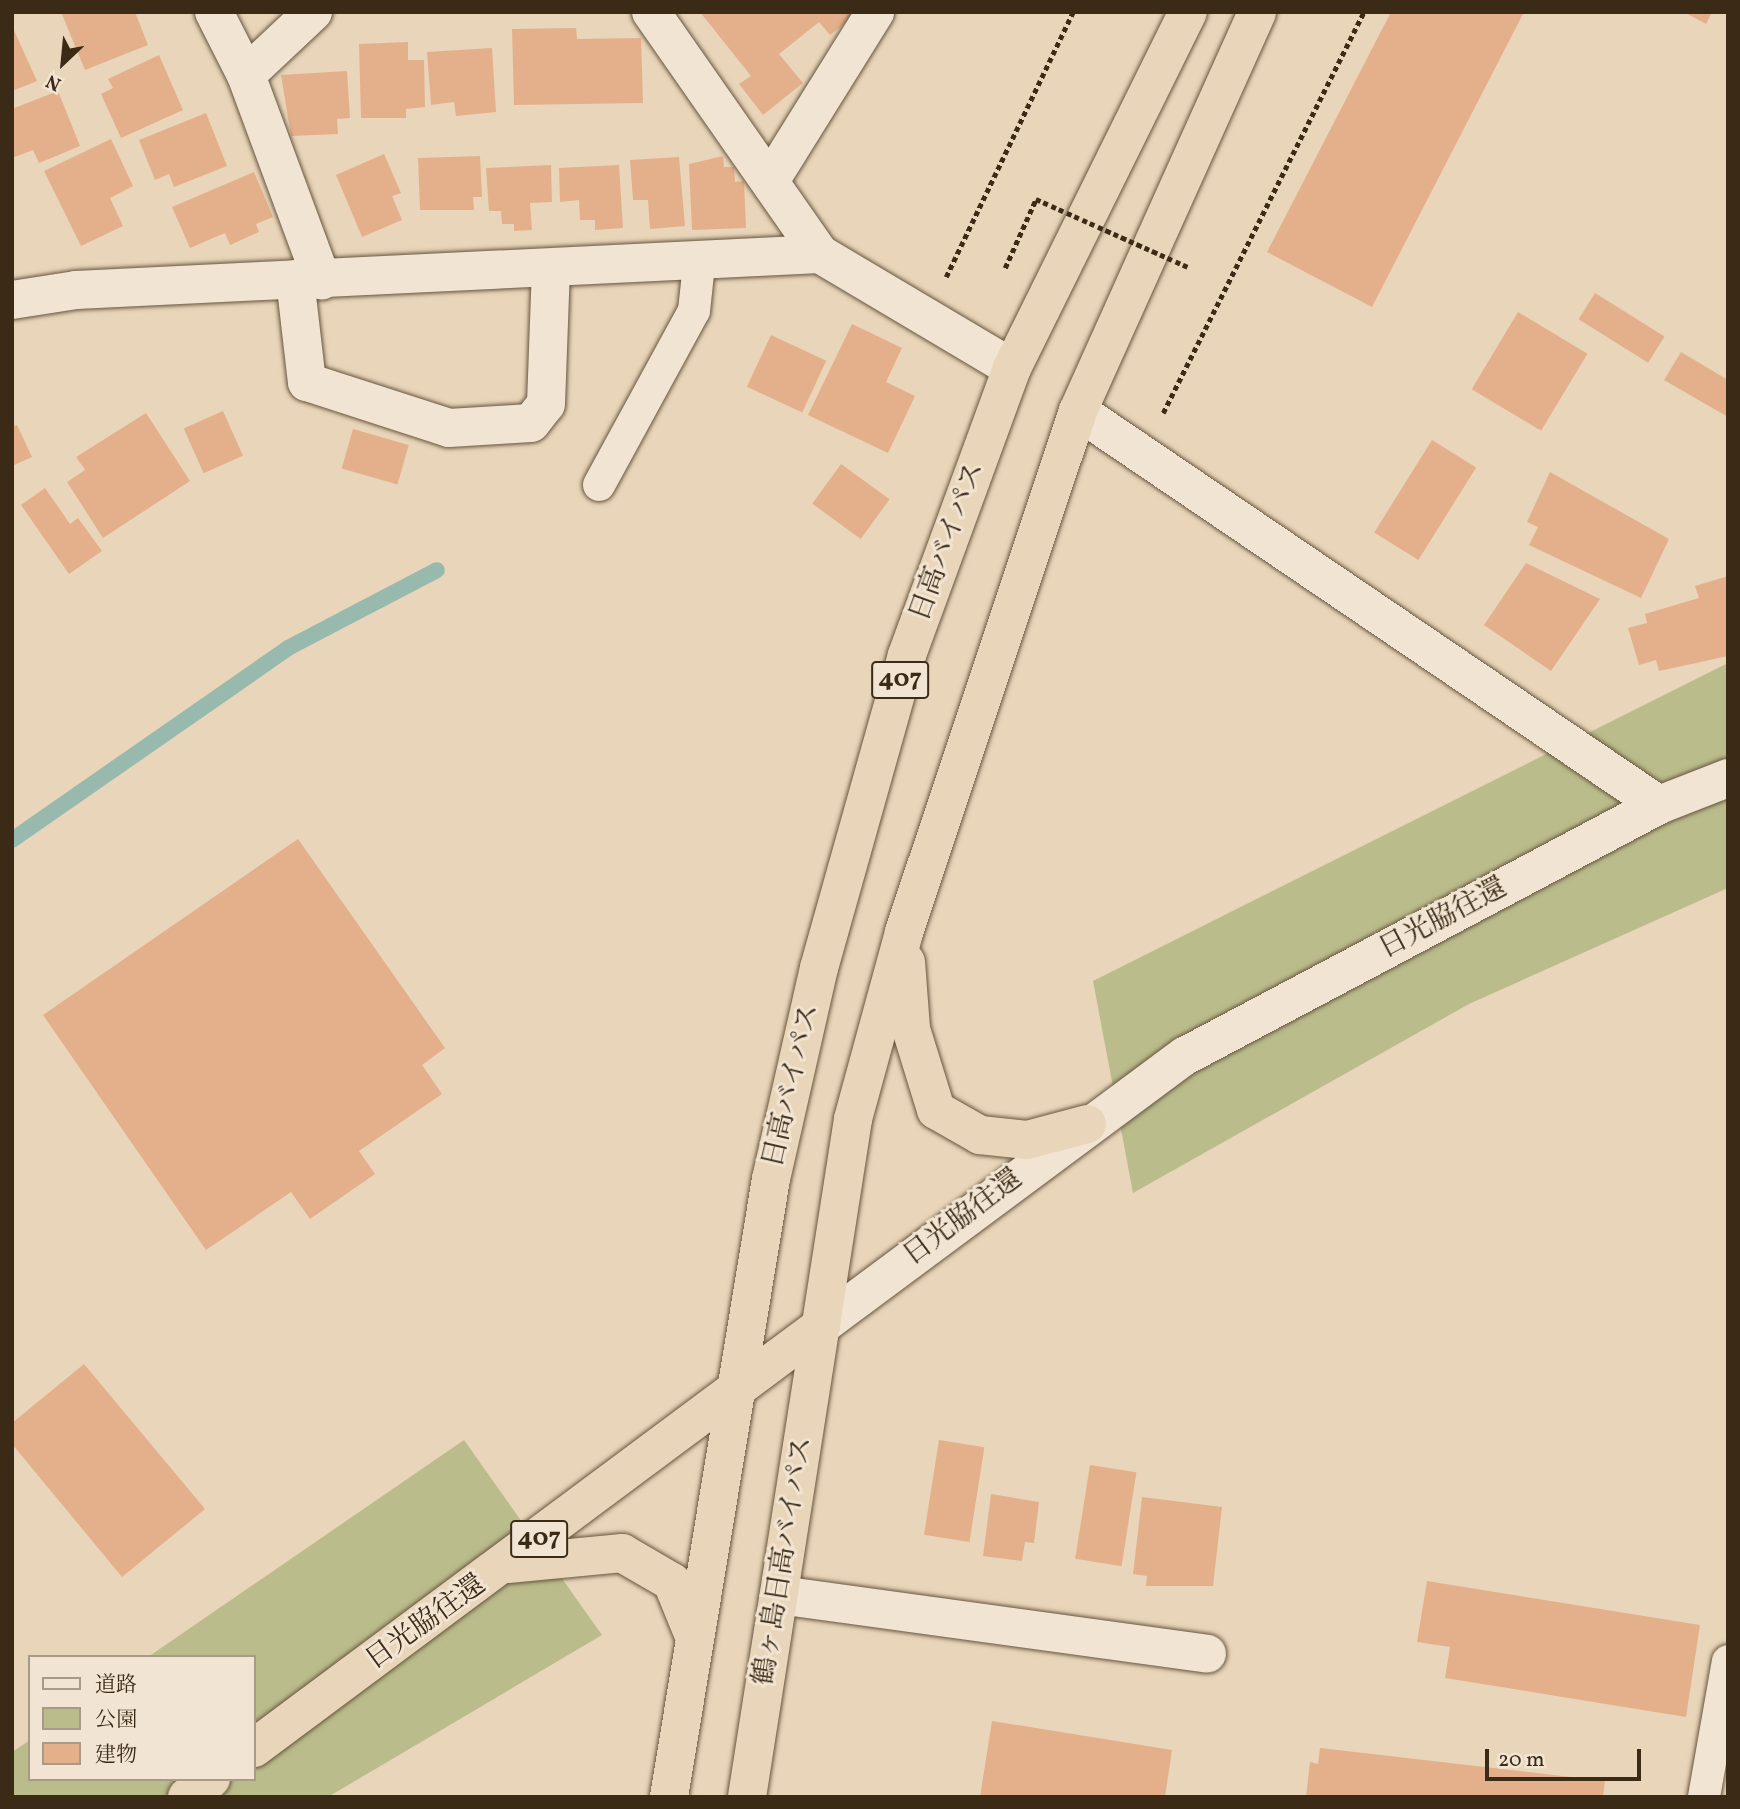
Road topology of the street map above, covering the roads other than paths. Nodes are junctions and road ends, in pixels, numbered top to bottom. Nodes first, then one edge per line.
1 (214, 12) edge
2 (313, 12) edge
3 (651, 12) edge
4 (875, 12) edge
5 (1188, 12) edge
6 (1257, 12) edge
7 (246, 75) junction
8 (769, 181) junction
9 (820, 254) junction
10 (699, 264) junction
11 (551, 270) junction
12 (309, 279) junction
13 (12, 300) edge
14 (1012, 368) junction
15 (1078, 411) junction
16 (600, 485) dead end
17 (1728, 778) edge
18 (1659, 806) junction
19 (904, 932) junction
20 (1087, 1124) junction
21 (821, 1326) junction
22 (736, 1390) junction
23 (508, 1564) junction
24 (779, 1595) junction
25 (694, 1636) junction
26 (1207, 1654) dead end
27 (1728, 1661) edge
28 (256, 1747) edge
29 (208, 1781) edge
30 (187, 1797) edge
31 (669, 1797) edge
32 (747, 1797) edge
33 (1704, 1797) edge

1 - 7 street
2 - 7 street
3 - 8 street
4 - 8 street
5 - 14 highway, 日高バイパス / 407
6 - 15 highway
7 - 12 street
8 - 9 street
9 - 10 street
9 - 14 street
10 - 11 street
10 - 16 lane
11 - 12 street
11 - 12 street
12 - 13 street
14 - 22 highway, 日高バイパス / 407
15 - 18 street
15 - 19 highway
17 - 18 street, 日光脇往還
18 - 20 street, 日光脇往還
19 - 20 highway
19 - 21 highway
20 - 21 street, 日光脇往還
21 - 22 highway, 日光脇往還 / 407
21 - 24 highway, 鶴ヶ島日高バイパス
22 - 23 highway, 日光脇往還 / 407
22 - 25 highway, 407
23 - 25 highway
23 - 28 highway, 日光脇往還 / 407
24 - 26 street
24 - 32 highway, 鶴ヶ島日高バイパス
25 - 31 highway, 407
27 - 33 lane
29 - 30 highway

